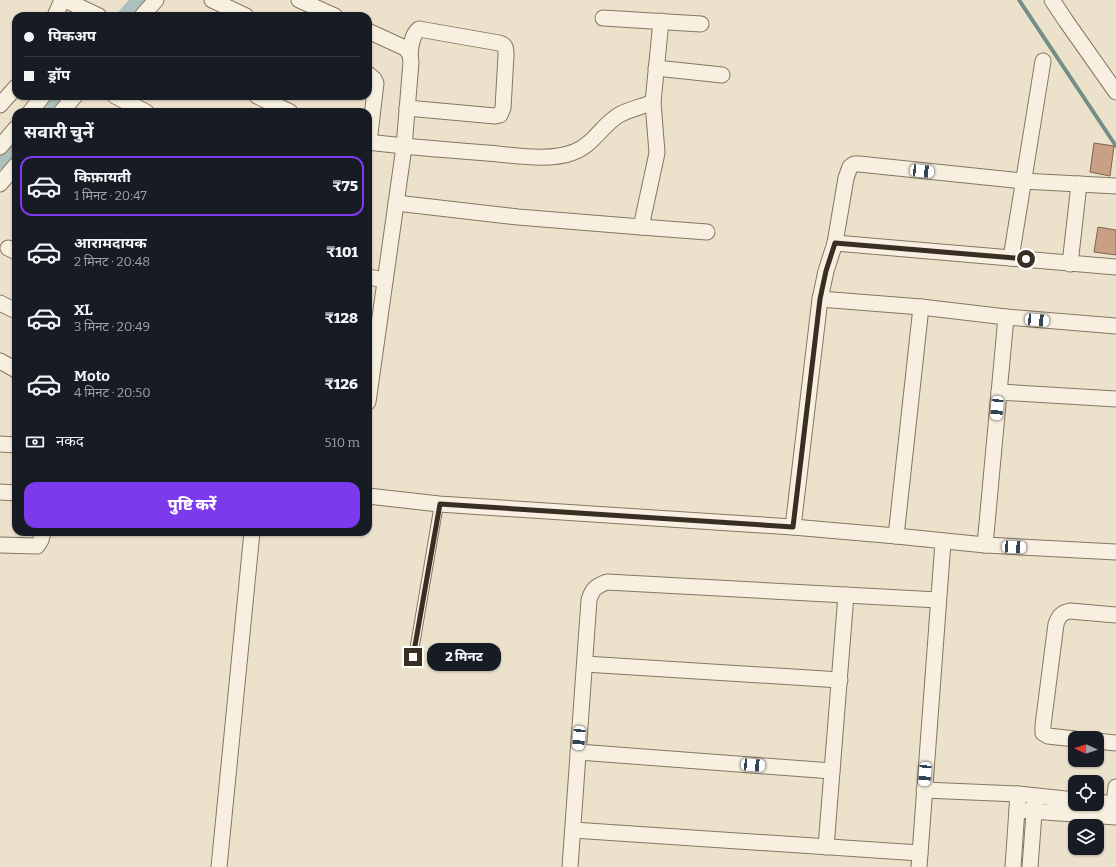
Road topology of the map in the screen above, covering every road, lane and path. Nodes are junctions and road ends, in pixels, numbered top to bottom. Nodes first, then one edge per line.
1 (64, 0) edge
2 (156, 0) edge
3 (212, 0) edge
4 (299, 0) edge
5 (1052, 0) edge
6 (57, 12) edge
7 (90, 12) edge
8 (146, 12) edge
9 (238, 12) edge
10 (326, 12) edge
11 (603, 18) dead end
12 (661, 21) junction
13 (701, 24) dead end
14 (372, 33) edge
15 (410, 54) junction
16 (1043, 61) dead end
17 (656, 68) junction
18 (722, 75) dead end
19 (372, 77) edge
20 (12, 92) edge
21 (1116, 92) edge
22 (40, 100) edge
23 (71, 100) edge
24 (122, 100) edge
25 (265, 100) edge
26 (653, 102) junction
27 (0, 105) edge
28 (33, 108) edge
29 (64, 108) edge
30 (138, 108) edge
31 (282, 108) edge
32 (407, 108) junction
33 (372, 112) edge
34 (12, 133) edge
35 (372, 143) edge
36 (0, 147) edge
37 (404, 147) junction
38 (12, 173) edge
39 (1023, 181) junction
40 (7, 183) edge
41 (1079, 184) junction
42 (1116, 186) edge
43 (396, 203) junction
44 (641, 227) junction
45 (707, 232) dead end
46 (835, 243) junction
47 (1011, 258) junction
48 (1070, 264) junction
49 (1116, 267) edge
50 (372, 278) edge
51 (385, 280) junction
52 (820, 299) junction
53 (0, 303) edge
54 (920, 307) junction
55 (12, 309) edge
56 (1006, 317) junction
57 (1116, 326) edge
58 (0, 361) edge
59 (12, 368) edge
60 (372, 373) edge
61 (998, 392) junction
62 (1116, 399) edge
63 (0, 444) edge
64 (12, 446) edge
65 (0, 492) edge
66 (12, 493) edge
67 (372, 496) edge
68 (440, 504) junction
69 (793, 527) junction
70 (42, 536) edge
71 (252, 536) edge
72 (896, 536) junction
73 (943, 542) junction
74 (0, 545) edge
75 (985, 545) junction
76 (1116, 552) edge
77 (846, 595) junction
78 (938, 600) junction
79 (1116, 615) edge
80 (413, 657) dead end
81 (585, 664) junction
82 (840, 680) junction
83 (1068, 739) edge
84 (1104, 742) edge
85 (1116, 743) edge
86 (578, 752) junction
87 (832, 771) junction
88 (1116, 787) edge
89 (924, 790) junction
90 (1018, 794) junction
91 (1035, 795) junction
92 (1068, 799) edge
93 (1104, 804) edge
94 (1115, 808) edge
95 (1017, 810) junction
96 (1034, 811) junction
97 (573, 830) junction
98 (826, 847) junction
99 (919, 860) edge
100 (219, 867) edge
101 (570, 867) edge
102 (1013, 867) edge
103 (1030, 867) edge

1 - 6 street
1 - 7 street
2 - 8 street
3 - 9 street
4 - 10 street
5 - 21 street
11 - 12 street
12 - 13 street
12 - 17 street
14 - 15 street
15 - 32 street
15 - 32 street
16 - 39 street
17 - 18 street
17 - 26 street
19 - 33 street
20 - 27 street
22 - 28 street
23 - 29 street
24 - 30 street
25 - 31 street
26 - 37 street
26 - 44 street
32 - 37 street
34 - 36 street
35 - 37 street
37 - 43 street
38 - 40 street
39 - 41 street
39 - 46 street
39 - 47 street
41 - 42 street
41 - 48 street
43 - 44 street
43 - 51 street
44 - 45 street
46 - 47 street
46 - 52 street
47 - 48 street
48 - 49 street
50 - 51 street
51 - 60 street
52 - 54 street
52 - 69 street
53 - 55 street
54 - 56 street
54 - 72 street
56 - 57 street
56 - 61 street
58 - 59 street
61 - 62 street
61 - 75 street
63 - 64 street
65 - 66 street
67 - 68 street
68 - 69 street
68 - 80 lane
69 - 72 street
70 - 74 street
71 - 100 street
72 - 73 street
73 - 75 street
73 - 78 street
75 - 76 street
77 - 78 street
77 - 81 street
77 - 82 street
78 - 89 street
79 - 83 street
81 - 82 street
81 - 86 street
82 - 87 street
84 - 85 street
86 - 87 street
86 - 97 street
87 - 98 street
88 - 94 street
89 - 90 street
89 - 99 street
90 - 91 street
90 - 95 street
91 - 92 street
91 - 96 street
93 - 94 street
94 - 96 street
95 - 96 street
95 - 102 street
96 - 103 street
97 - 98 street
97 - 101 street
98 - 99 street

